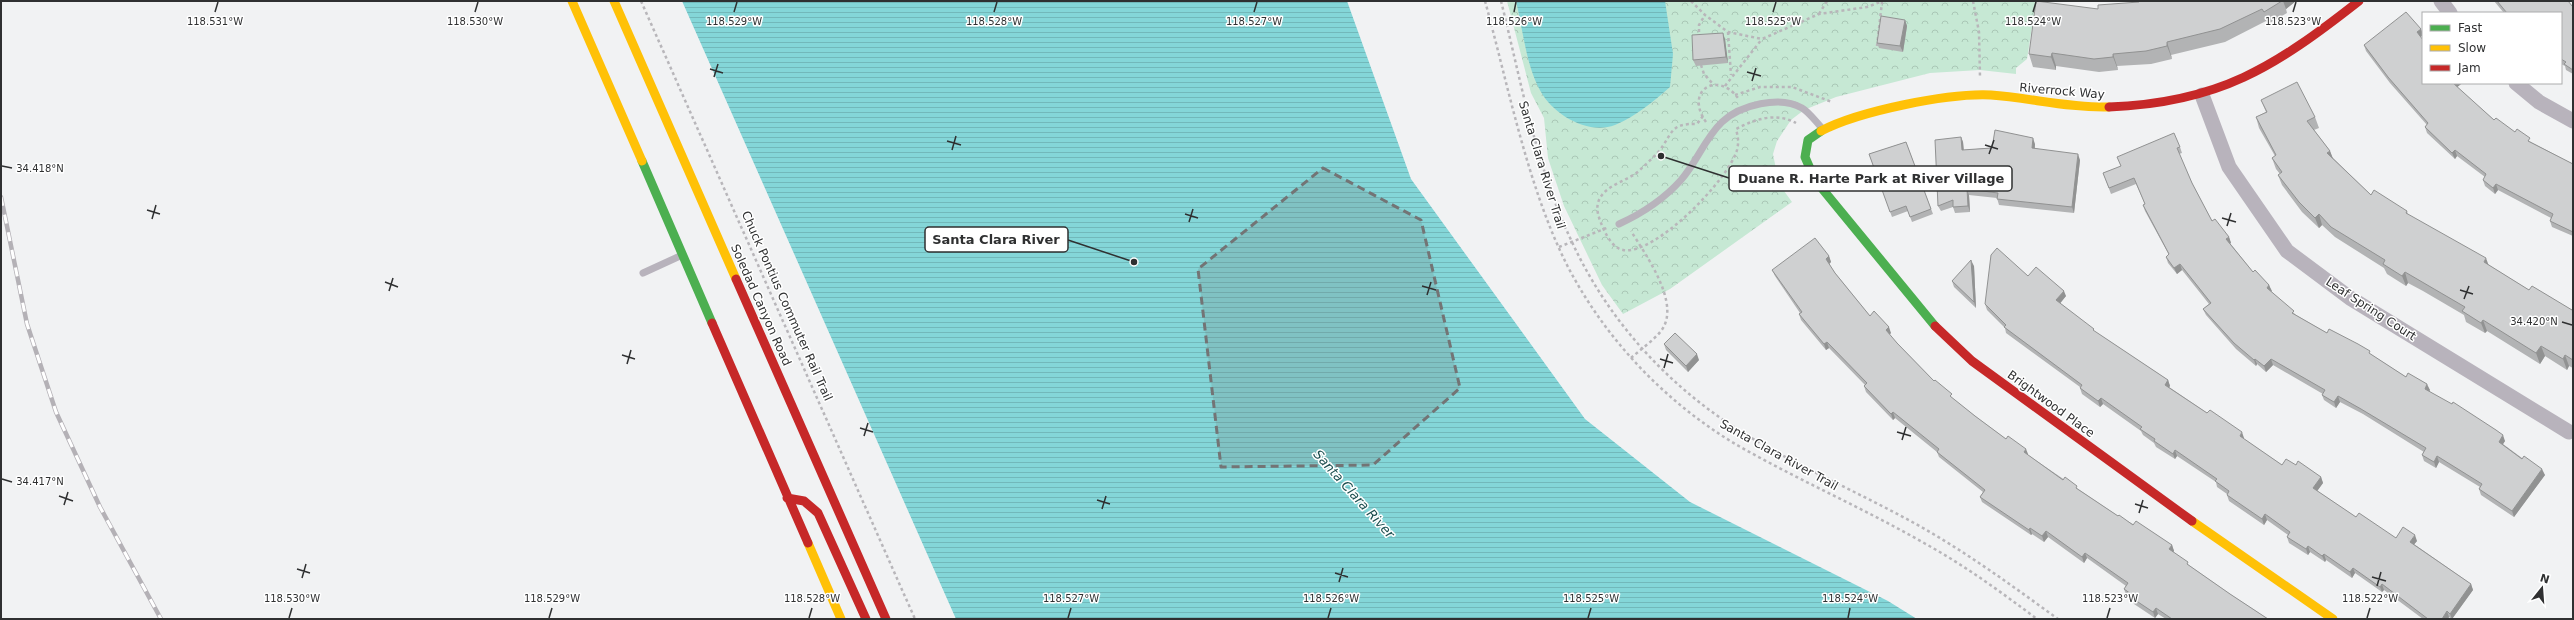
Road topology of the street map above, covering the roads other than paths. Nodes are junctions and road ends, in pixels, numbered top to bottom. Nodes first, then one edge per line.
1 (572, 1) edge
2 (614, 1) edge
3 (2359, 1) edge
4 (2441, 1) edge
5 (2449, 12) edge
6 (2517, 84) edge
7 (2202, 95) junction
8 (2573, 121) edge
9 (1822, 128) junction
10 (1805, 157) joint
11 (1620, 224) road end
12 (681, 255) junction
13 (643, 273) dead end
14 (2569, 432) dead end
15 (787, 498) junction
16 (841, 619) edge
17 (866, 619) edge
18 (886, 619) edge
19 (2333, 619) edge

1 - 12 main road
2 - 18 main road, Soledad Canyon Road
3 - 7 main road, Riverrock Way
4 - 5 street
6 - 8 street
7 - 9 main road, Riverrock Way
7 - 14 street, Leaf Spring Court
9 - 10 main road, Riverrock Way
9 - 11 lane
10 - 19 main road, Brightwood Place
12 - 13 lane
12 - 15 main road
15 - 16 main road
15 - 17 main road

